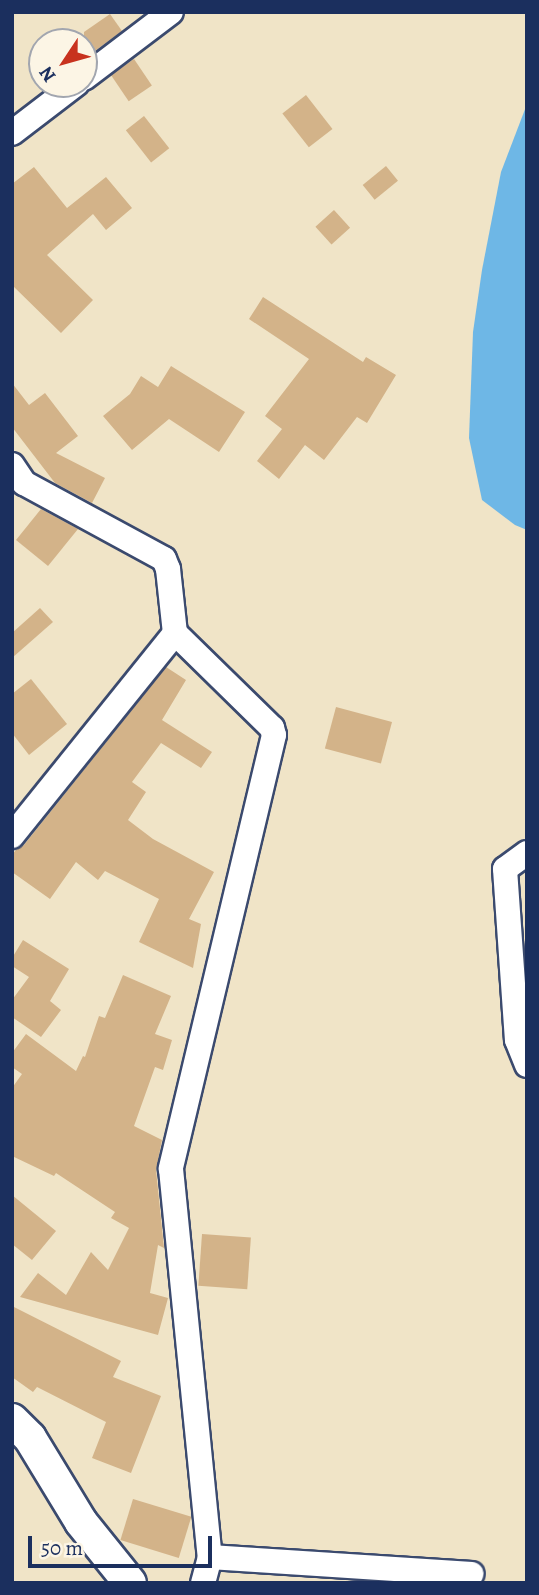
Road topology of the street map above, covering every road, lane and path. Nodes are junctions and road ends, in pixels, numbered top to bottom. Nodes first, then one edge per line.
1 (171, 12) edge
2 (98, 67) edge
3 (58, 98) edge
4 (12, 133) edge
5 (12, 465) edge
6 (175, 633) junction
7 (12, 836) edge
8 (527, 853) edge
9 (527, 1065) edge
10 (12, 1420) edge
11 (210, 1557) junction
12 (471, 1574) dead end
13 (130, 1583) edge
14 (203, 1583) edge

1 - 2 street
3 - 4 street
5 - 6 street
6 - 7 street
6 - 11 street
8 - 9 street
10 - 13 street
11 - 12 street
11 - 14 street

